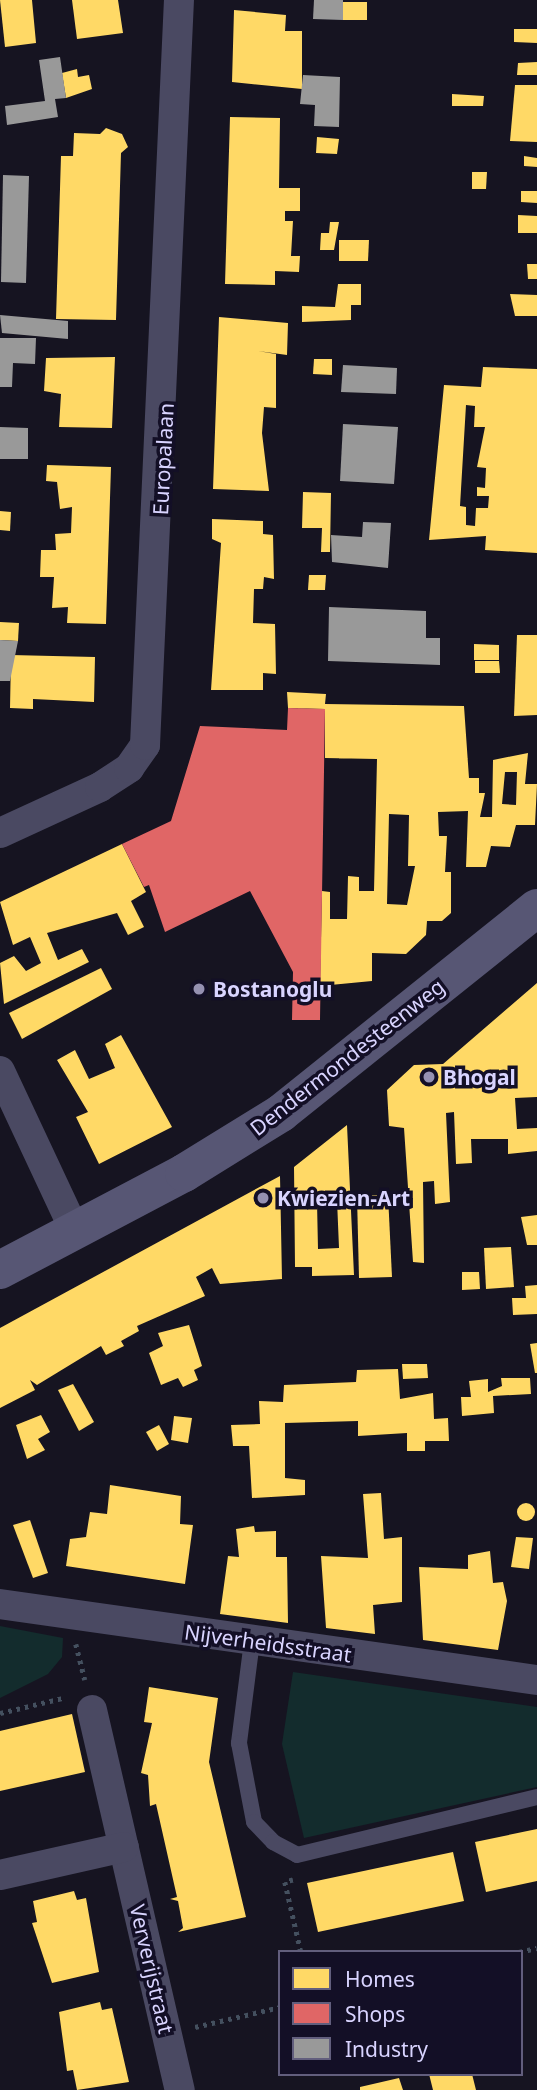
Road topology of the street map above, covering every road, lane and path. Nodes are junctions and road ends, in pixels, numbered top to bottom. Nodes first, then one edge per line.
1 (178, 0) edge
2 (0, 833) edge
3 (537, 908) edge
4 (0, 1071) edge
5 (75, 1233) junction
6 (0, 1270) edge
7 (0, 1604) edge
8 (70, 1616) junction
9 (252, 1641) junction
10 (537, 1680) edge
11 (85, 1699) junction
12 (0, 1713) edge
13 (537, 1797) edge
14 (124, 1847) junction
15 (0, 1875) edge
16 (298, 1879) dead end
17 (301, 1950) edge
18 (278, 2007) edge
19 (167, 2034) junction
20 (180, 2090) edge

1 - 2 street, Europalaan
3 - 5 main road, Dendermondesteenweg
4 - 5 street
5 - 6 main road, Dendermondesteenweg
7 - 8 street, Nijverheidsstraat
8 - 9 street, Nijverheidsstraat
8 - 11 path
9 - 10 street, Nijverheidsstraat
9 - 13 lane
11 - 12 path
11 - 14 street, Ververijstraat
14 - 15 street
14 - 19 street, Ververijstraat
16 - 17 path
18 - 19 path
19 - 20 street, Ververijstraat

